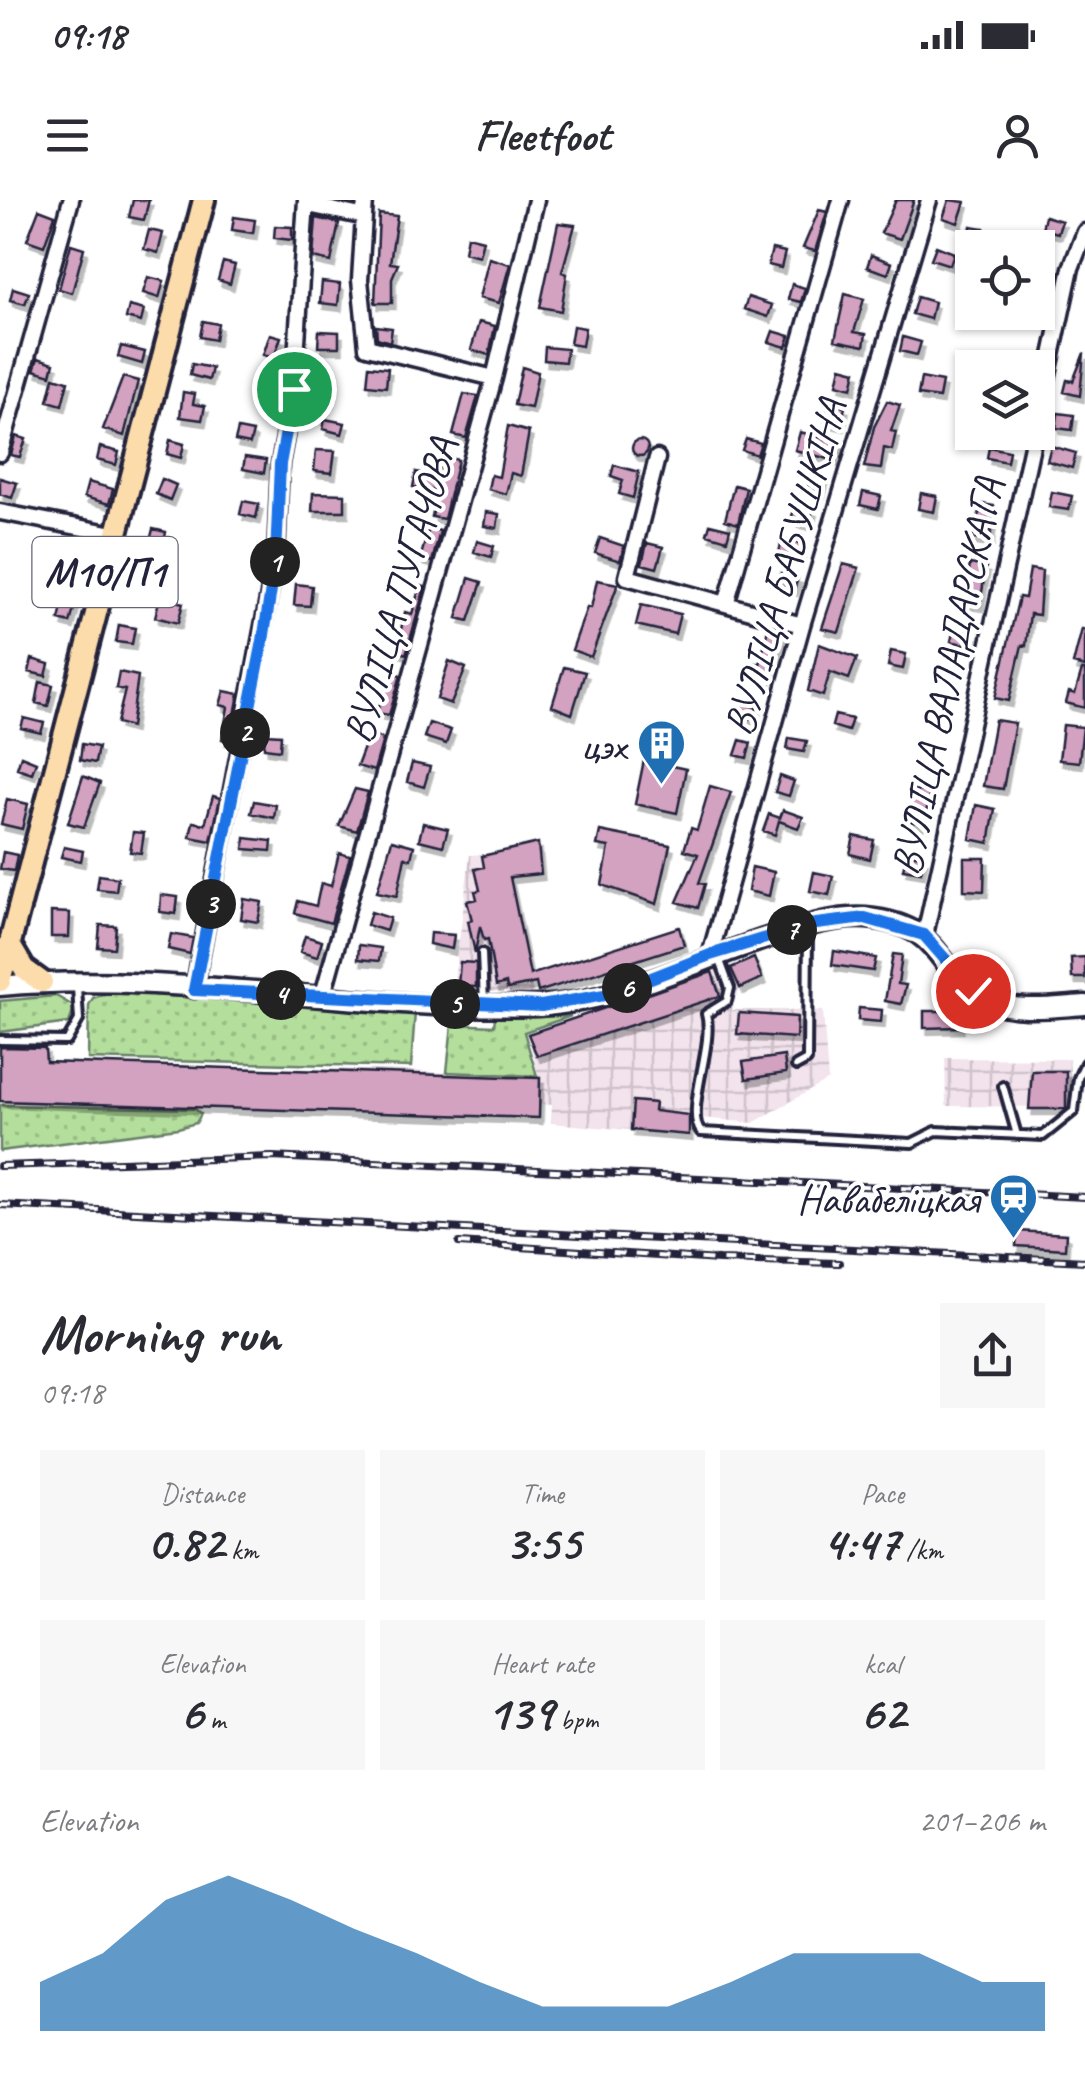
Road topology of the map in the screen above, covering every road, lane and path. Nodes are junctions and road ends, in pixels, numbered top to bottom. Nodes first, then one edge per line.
1 (71, 200) edge
2 (204, 200) edge
3 (366, 200) edge
4 (536, 200) edge
5 (841, 200) edge
6 (929, 200) edge
7 (307, 203) edge
8 (361, 216) junction
9 (1085, 232) edge
10 (1053, 350) edge
11 (494, 378) junction
12 (1031, 450) edge
13 (0, 452) edge
14 (657, 458) dead end
15 (0, 512) edge
16 (114, 534) junction
17 (726, 604) junction
18 (802, 625) junction
19 (808, 925) junction
20 (924, 935) junction
21 (12, 946) junction
22 (482, 953) dead end
23 (714, 954) junction
24 (77, 980) junction
25 (42, 982) junction
26 (0, 984) edge
27 (194, 990) junction
28 (322, 998) junction
29 (484, 1005) junction
30 (1085, 1005) edge
31 (0, 1040) edge
32 (1085, 1062) edge
33 (796, 1066) dead end
34 (1003, 1086) dead end
35 (1017, 1134) junction

1 - 13 street
2 - 16 main road, М10/П1
3 - 8 street
4 - 11 street, ВУЛІЦА ПУГАЧОВА
5 - 17 street
6 - 18 street, ВУЛІЦА БАБУШКІНА
7 - 8 street
7 - 27 street
8 - 11 street
9 - 10 street
11 - 28 street, ВУЛІЦА ПУГАЧОВА
12 - 20 street, ВУЛІЦА ВАЛАДАРСКАГА
14 - 17 street
15 - 16 street
16 - 21 main road, М10/П1
17 - 18 street
18 - 23 street, ВУЛІЦА БАБУШКІНА
19 - 20 street
19 - 23 street
19 - 33 lane
20 - 30 street
21 - 25 main road
21 - 26 main road, М10/П1
22 - 29 lane
23 - 29 street
23 - 35 lane
24 - 25 street
24 - 27 street
24 - 31 lane
25 - 26 street
27 - 28 street
28 - 29 street
32 - 35 lane
34 - 35 lane

